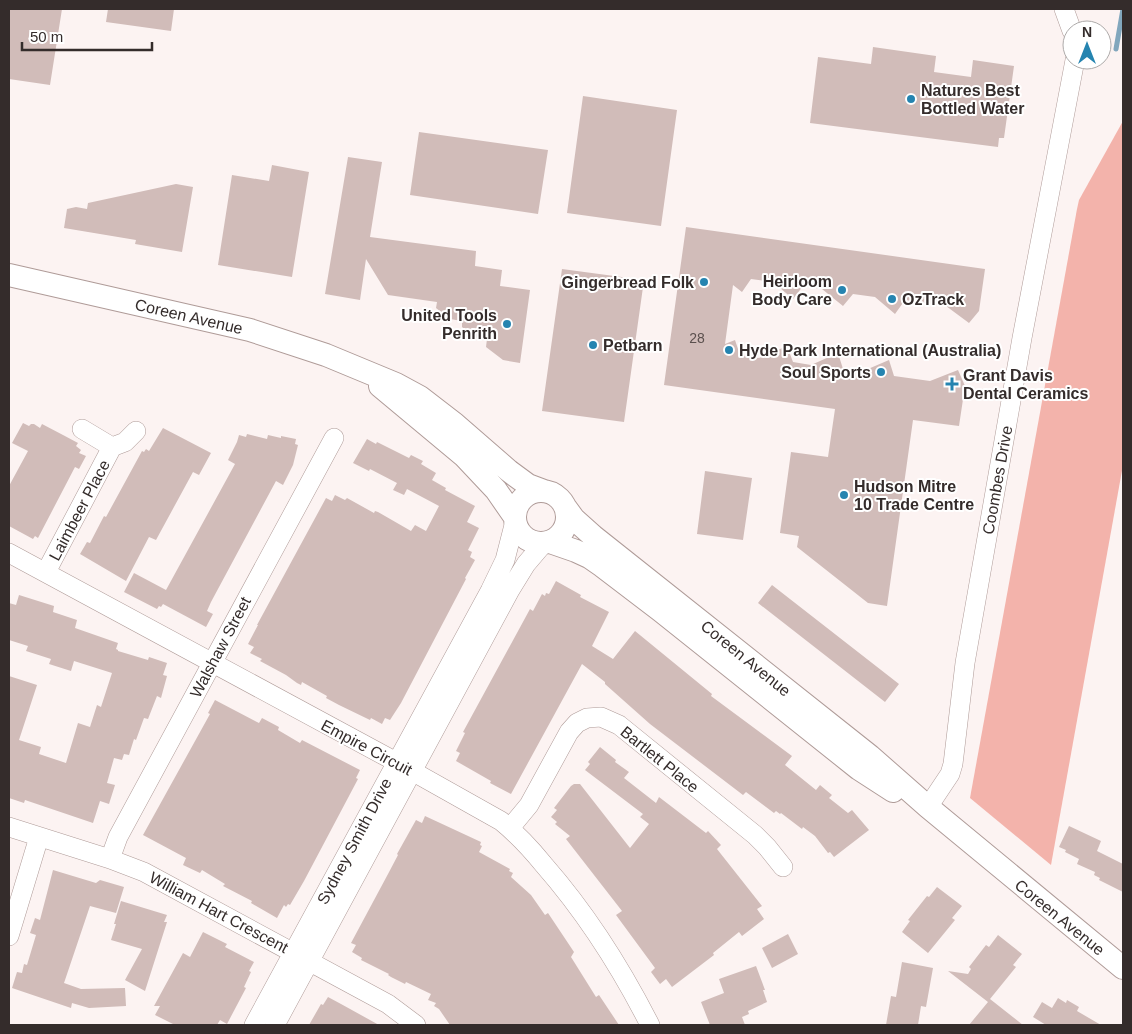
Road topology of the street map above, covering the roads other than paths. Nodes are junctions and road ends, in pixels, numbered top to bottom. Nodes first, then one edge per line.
1 (1073, 70) edge
2 (9, 275) edge
3 (364, 372) junction
4 (82, 429) dead end
5 (136, 431) dead end
6 (334, 438) dead end
7 (112, 447) junction
8 (544, 491) junction
9 (566, 508) junction
10 (514, 518) junction
11 (546, 543) junction
12 (9, 553) edge
13 (46, 572) junction
14 (212, 663) junction
15 (405, 767) junction
16 (928, 807) junction
17 (9, 827) edge
18 (510, 828) junction
19 (39, 837) junction
20 (110, 858) junction
21 (782, 867) dead end
22 (9, 936) edge
23 (302, 957) junction
24 (1123, 968) edge
25 (254, 1025) edge
26 (275, 1025) edge
27 (416, 1025) edge
28 (650, 1025) edge

1 - 16 street, Coombes Drive
2 - 3 street, Coreen Avenue
3 - 8 street, Coreen Avenue
3 - 10 street, Coreen Avenue
4 - 7 street, Laimbeer Place
5 - 7 street, Laimbeer Place
6 - 14 street, Walshaw Street
7 - 13 street, Laimbeer Place
8 - 9 street
8 - 10 street
9 - 11 street
9 - 16 street, Coreen Avenue
10 - 11 street
10 - 15 street, Sydney Smith Drive
11 - 15 street, Sydney Smith Drive
11 - 16 street, Coreen Avenue
12 - 13 street, Empire Circuit
13 - 14 street, Empire Circuit
14 - 15 street, Empire Circuit
14 - 20 street, Walshaw Street
15 - 18 street, Empire Circuit
15 - 23 street, Sydney Smith Drive
16 - 24 street, Coreen Avenue
17 - 19 street, William Hart Crescent
18 - 21 street, Bartlett Place
18 - 28 street, Empire Circuit
19 - 20 street, William Hart Crescent
19 - 22 street
20 - 23 street, William Hart Crescent
23 - 25 street, Sydney Smith Drive
23 - 26 street, Sydney Smith Drive
23 - 27 street, William Hart Crescent

